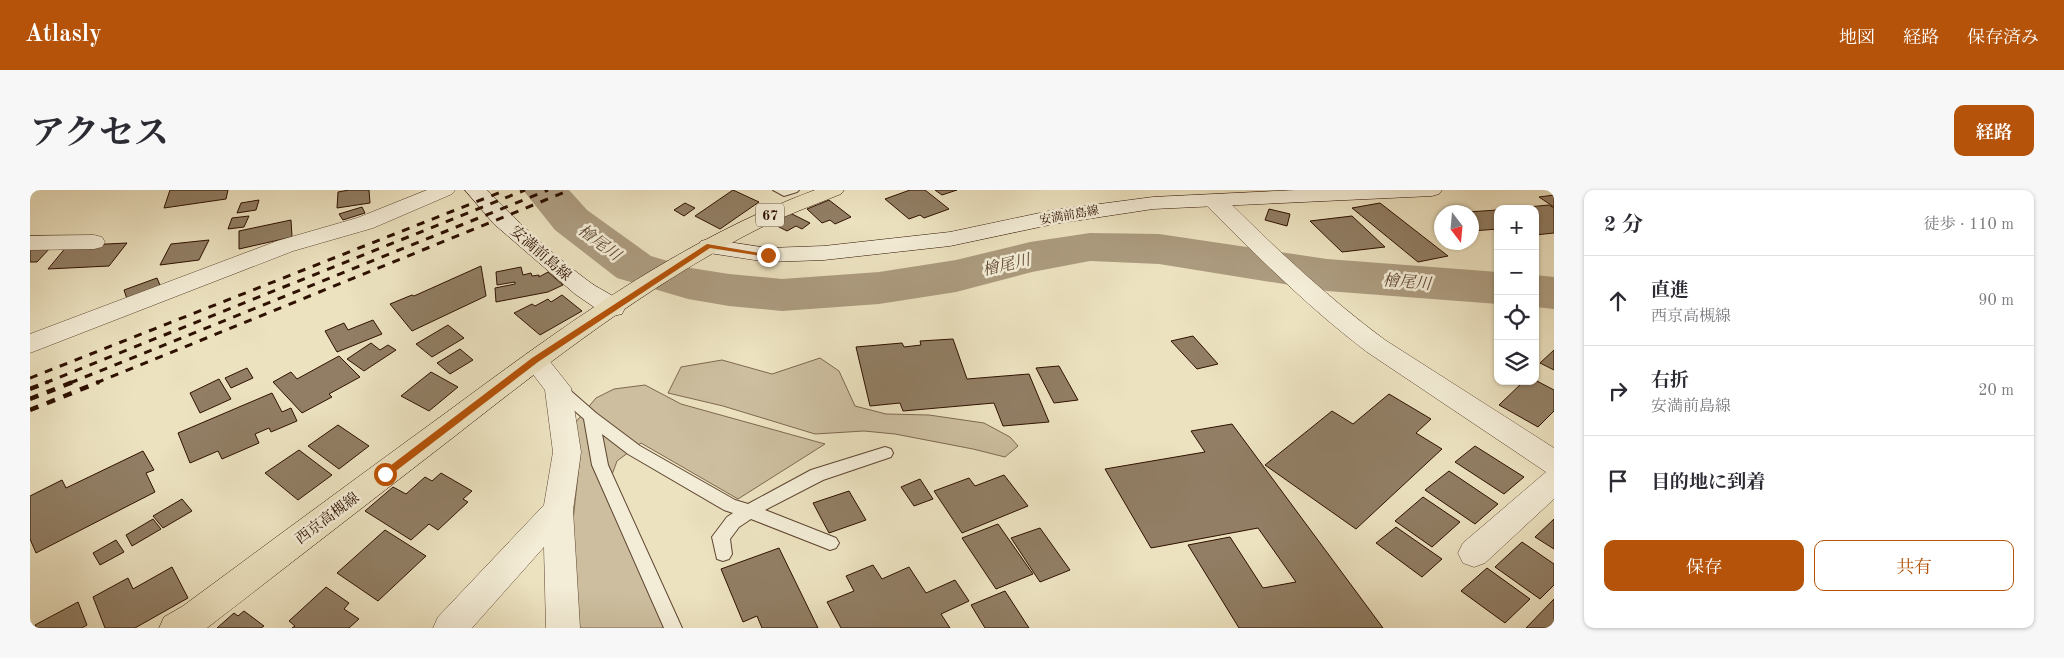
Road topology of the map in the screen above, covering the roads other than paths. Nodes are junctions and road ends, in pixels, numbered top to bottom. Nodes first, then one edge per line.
1 (445, 190) edge
2 (475, 190) edge
3 (779, 190) edge
4 (793, 190) edge
5 (834, 190) edge
6 (1432, 190) edge
7 (1215, 201) junction
8 (94, 242) dead end
9 (30, 243) edge
10 (700, 251) junction
11 (621, 302) junction
12 (30, 344) edge
13 (535, 360) junction
14 (558, 388) junction
15 (591, 417) junction
16 (885, 453) dead end
17 (1554, 463) edge
18 (1554, 481) edge
19 (558, 510) junction
20 (749, 511) junction
21 (830, 543) dead end
22 (1474, 553) dead end
23 (723, 554) dead end
24 (176, 628) edge
25 (450, 628) edge
26 (563, 628) edge
27 (673, 628) edge

1 - 12 street
2 - 11 street, 安満前島線
3 - 4 lane
5 - 10 main road, 西京高槻線 / 67
6 - 7 street, 安満前島線
7 - 10 street, 安満前島線
7 - 17 street
8 - 9 street
10 - 11 main road, 西京高槻線 / 67
11 - 13 main road, 西京高槻線 / 67
13 - 14 street
13 - 24 main road, 西京高槻線 / 67
14 - 15 lane
14 - 19 street
15 - 20 lane
15 - 27 lane
16 - 20 lane
18 - 22 street
19 - 25 street
19 - 26 street
20 - 21 lane
20 - 23 lane

